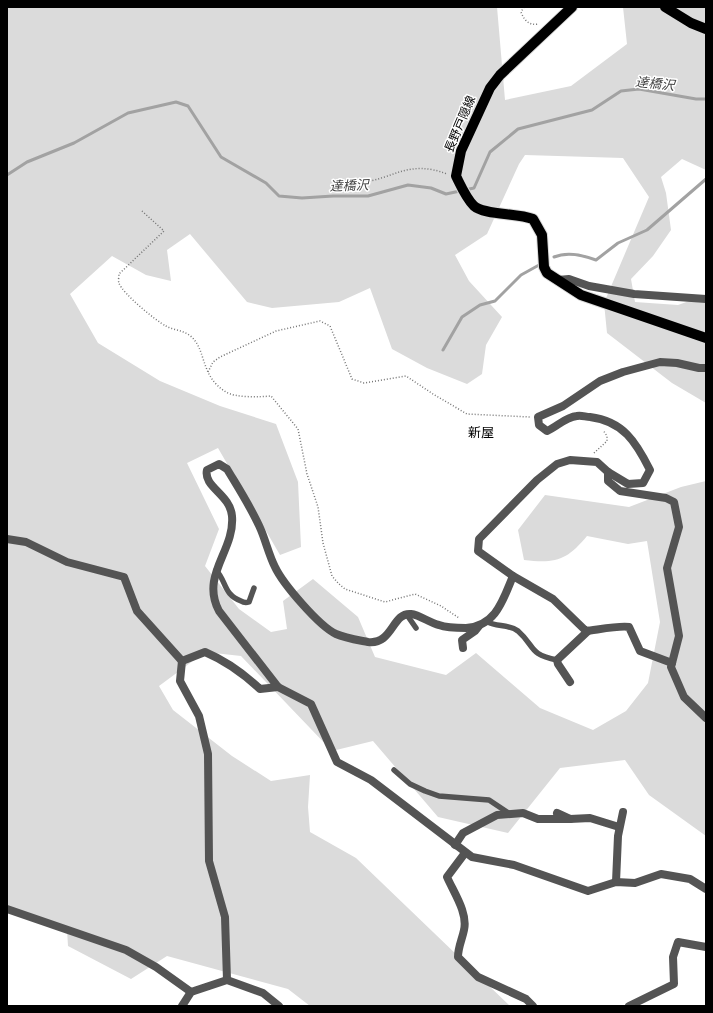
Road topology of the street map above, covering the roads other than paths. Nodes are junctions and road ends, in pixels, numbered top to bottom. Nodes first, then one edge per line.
1 (572, 7) edge
2 (665, 7) edge
3 (706, 29) edge
4 (558, 280) junction
5 (706, 299) edge
6 (706, 338) edge
7 (706, 368) edge
8 (608, 472) junction
9 (7, 539) edge
10 (216, 570) junction
11 (512, 576) junction
12 (254, 588) dead end
13 (406, 615) junction
14 (488, 622) junction
15 (475, 627) junction
16 (416, 628) dead end
17 (588, 631) junction
18 (462, 648) dead end
19 (557, 660) junction
20 (182, 661) junction
21 (672, 663) junction
22 (570, 682) dead end
23 (278, 687) junction
24 (706, 718) edge
25 (394, 770) dead end
26 (623, 812) dead end
27 (557, 813) dead end
28 (511, 814) junction
29 (570, 819) junction
30 (619, 826) junction
31 (454, 845) junction
32 (465, 853) junction
33 (616, 882) junction
34 (706, 889) edge
35 (7, 909) edge
36 (706, 947) edge
37 (227, 980) junction
38 (191, 992) junction
39 (182, 1006) edge
40 (279, 1006) edge
41 (533, 1006) edge
42 (630, 1006) edge

1 - 4 main road, 長野戸隠線
2 - 3 main road
4 - 5 street
4 - 6 main road
7 - 8 street
8 - 11 street
8 - 21 street
9 - 20 street
10 - 12 lane
10 - 13 street
10 - 23 street
11 - 14 street
11 - 17 street
13 - 15 street
13 - 16 lane
14 - 15 street
14 - 19 lane
15 - 18 street
17 - 19 street
17 - 21 street
19 - 22 street
20 - 23 street
20 - 37 street
21 - 24 street
23 - 31 street
25 - 28 lane
26 - 30 street
27 - 29 street
28 - 29 street
28 - 31 street
29 - 30 street
30 - 33 street
31 - 32 street
32 - 33 street
32 - 41 street
33 - 34 street
35 - 38 street
36 - 42 street
37 - 38 street
37 - 40 street
38 - 39 street

